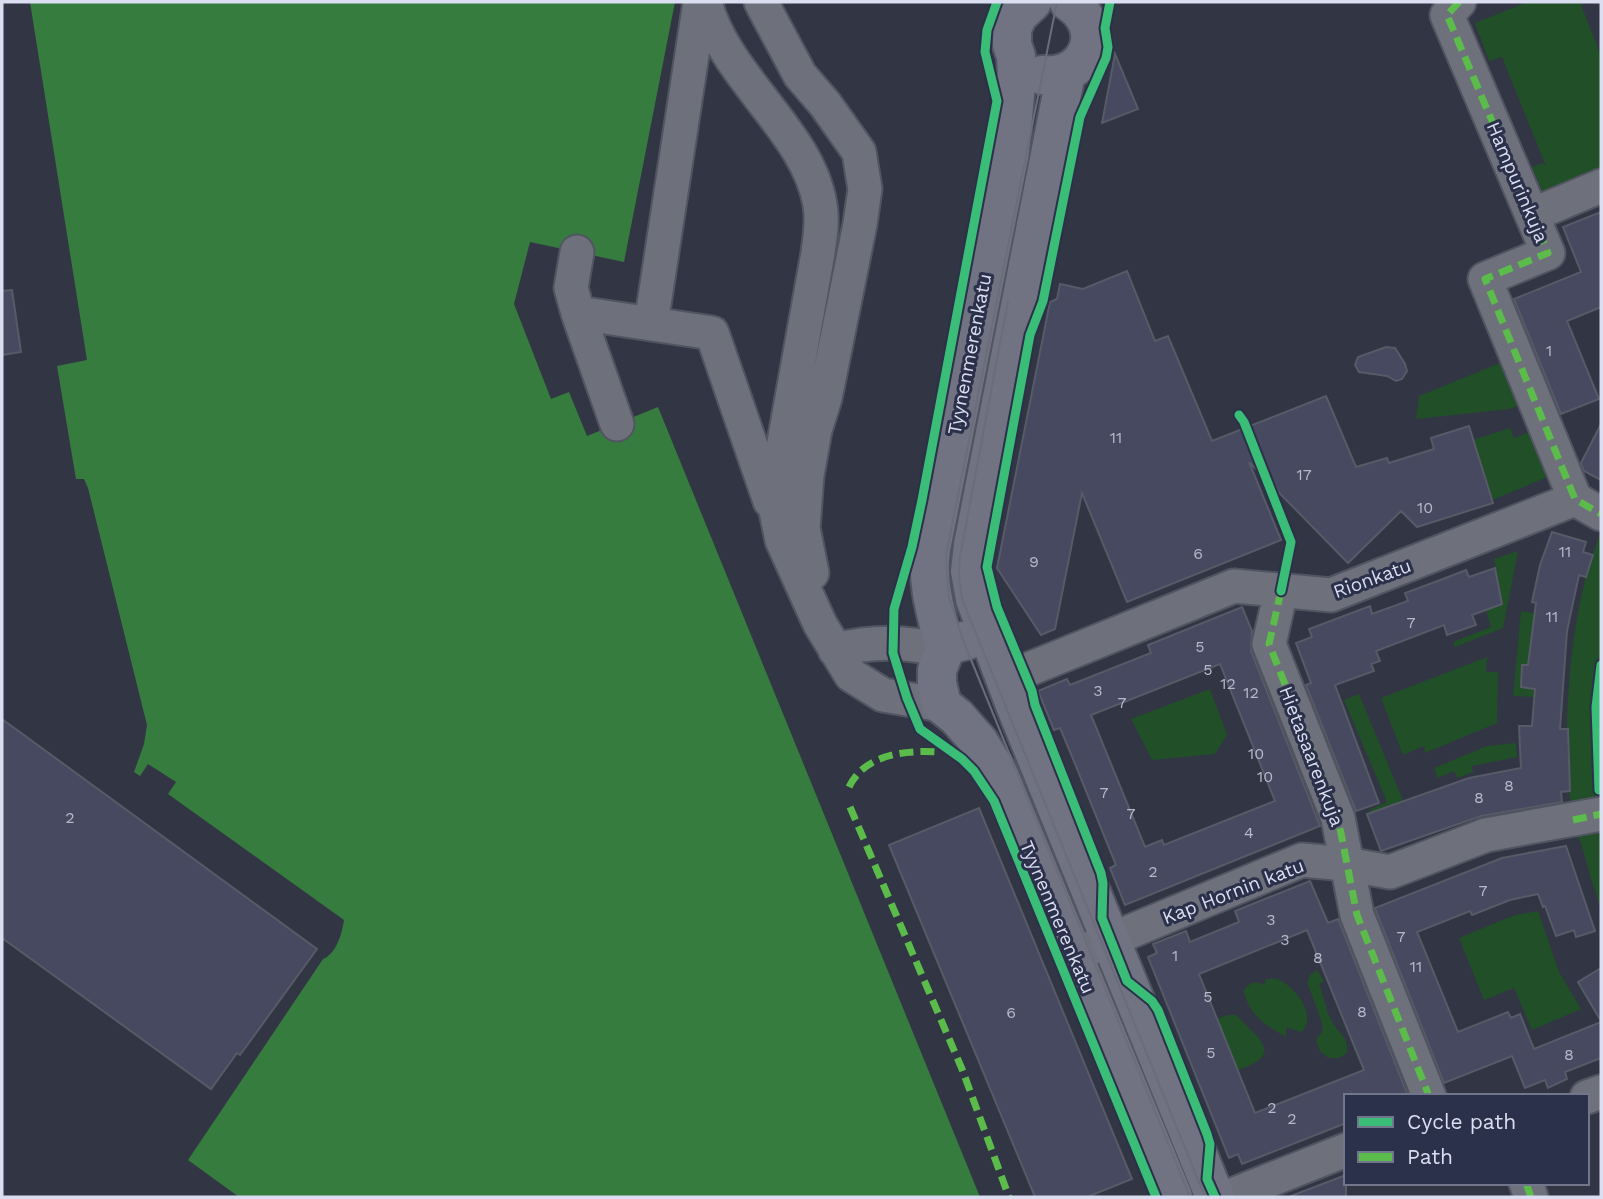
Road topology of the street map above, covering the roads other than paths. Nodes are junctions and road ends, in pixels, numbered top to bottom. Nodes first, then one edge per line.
1 (699, 2) edge
2 (705, 2) edge
3 (761, 2) edge
4 (1032, 2) edge
5 (1081, 7) edge
6 (1455, 12) edge
7 (1016, 56) junction
8 (1066, 73) junction
9 (1601, 186) edge
10 (1532, 215) junction
11 (577, 252) dead end
12 (578, 313) junction
13 (651, 324) junction
14 (617, 424) dead end
15 (1588, 506) edge
16 (782, 540) junction
17 (1281, 591) junction
18 (827, 637) junction
19 (945, 650) junction
20 (1000, 661) junction
21 (942, 705) junction
22 (1587, 817) edge
23 (1346, 864) junction
24 (1111, 940) junction
25 (1074, 955) junction
26 (1428, 1094) edge
27 (1344, 1151) edge
28 (1173, 1197) edge
29 (1215, 1197) edge
30 (1227, 1197) edge

1 - 13 street
2 - 16 street
3 - 18 street
4 - 7 main road, Tyynenmerenkatu
5 - 8 main road
6 - 10 street, Hampurinkuja
7 - 8 main road
7 - 19 main road, Tyynenmerenkatu
8 - 20 main road, Tyynenmerenkatu
9 - 10 street
10 - 15 street, Hampurinkuja
11 - 12 street
12 - 13 street
12 - 14 street
13 - 16 street
15 - 17 street, Rionkatu
16 - 18 street
17 - 20 street, Rionkatu
17 - 23 street, Hietasaarenkuja
18 - 19 street
18 - 21 street
19 - 20 main road
19 - 21 main road, Tyynenmerenkatu
20 - 24 main road, Tyynenmerenkatu
21 - 25 main road, Tyynenmerenkatu
22 - 23 street, Kap Hornin katu
23 - 24 street, Kap Hornin katu
23 - 26 street, Hietasaarenkuja
24 - 25 street, Kap Hornin katu
24 - 29 main road, Tyynenmerenkatu
25 - 28 main road, Tyynenmerenkatu
27 - 30 street

